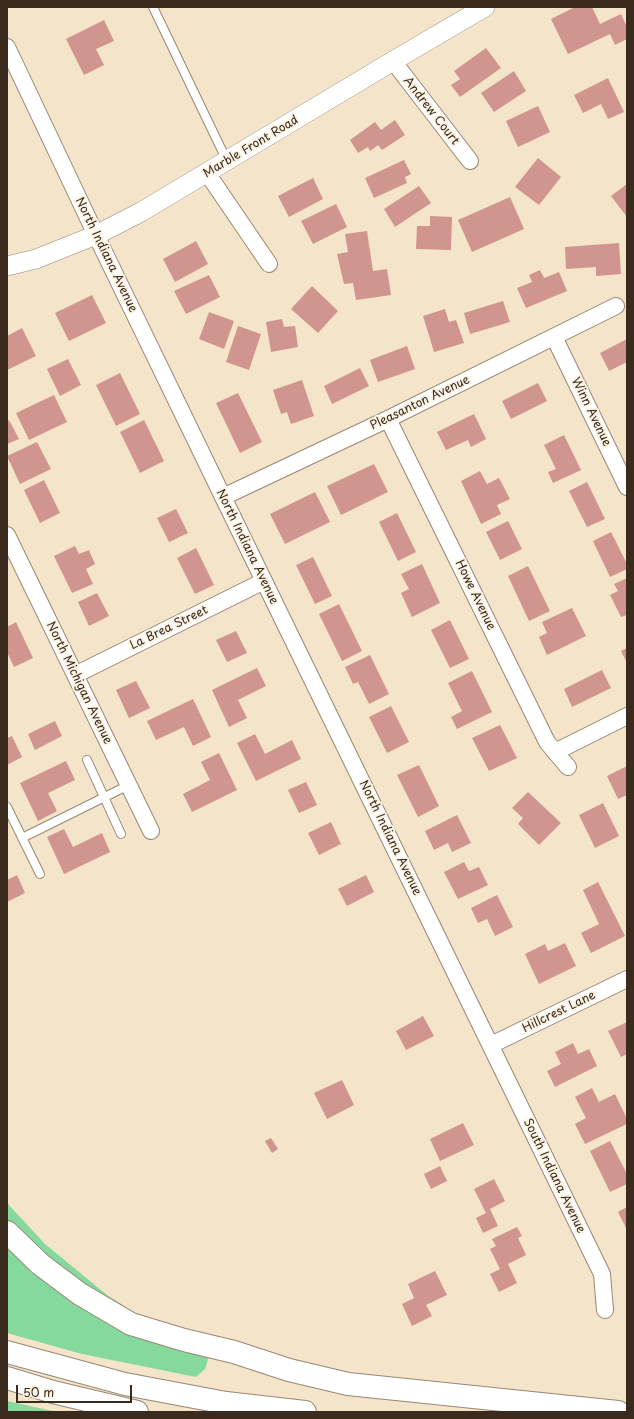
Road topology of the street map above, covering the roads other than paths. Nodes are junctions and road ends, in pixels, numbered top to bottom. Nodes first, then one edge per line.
1 (153, 7) edge
2 (485, 7) edge
3 (7, 47) edge
4 (393, 61) junction
5 (227, 161) junction
6 (470, 161) dead end
7 (207, 173) junction
8 (96, 235) junction
9 (269, 264) dead end
10 (7, 266) edge
11 (616, 306) dead end
12 (554, 337) junction
13 (388, 419) junction
14 (627, 487) edge
15 (223, 497) junction
16 (7, 535) edge
17 (264, 581) junction
18 (75, 675) junction
19 (627, 716) edge
20 (555, 752) junction
21 (87, 760) dead end
22 (568, 767) dead end
23 (129, 785) junction
24 (104, 798) junction
25 (7, 807) edge
26 (151, 831) dead end
27 (121, 834) dead end
28 (22, 838) junction
29 (40, 874) dead end
30 (627, 978) edge
31 (491, 1045) junction
32 (7, 1232) edge
33 (605, 1310) dead end
34 (7, 1352) edge
35 (7, 1378) edge
36 (137, 1412) edge
37 (305, 1412) edge
38 (618, 1412) edge

1 - 5 lane
2 - 4 street, Marble Front Road
3 - 8 street, North Indiana Avenue
4 - 5 street, Marble Front Road
4 - 6 street, Andrew Court
5 - 7 street, Marble Front Road
7 - 8 street, Marble Front Road
7 - 9 street
8 - 10 street, Marble Front Road
8 - 15 street, North Indiana Avenue
11 - 12 street, Pleasanton Avenue
12 - 13 street, Pleasanton Avenue
12 - 14 street, Winn Avenue
13 - 15 street, Pleasanton Avenue
13 - 20 street, Howe Avenue
15 - 17 street, North Indiana Avenue
16 - 18 street, North Michigan Avenue
17 - 18 street, La Brea Street
17 - 31 street, North Indiana Avenue
18 - 23 street, North Michigan Avenue
19 - 20 street
20 - 22 street, Howe Avenue
21 - 24 lane
23 - 24 lane
23 - 26 street, North Michigan Avenue
24 - 27 lane
24 - 28 lane
25 - 28 lane
28 - 29 lane
30 - 31 street, Hillcrest Lane
31 - 33 street, South Indiana Avenue
32 - 38 highway
34 - 37 highway
35 - 36 highway

